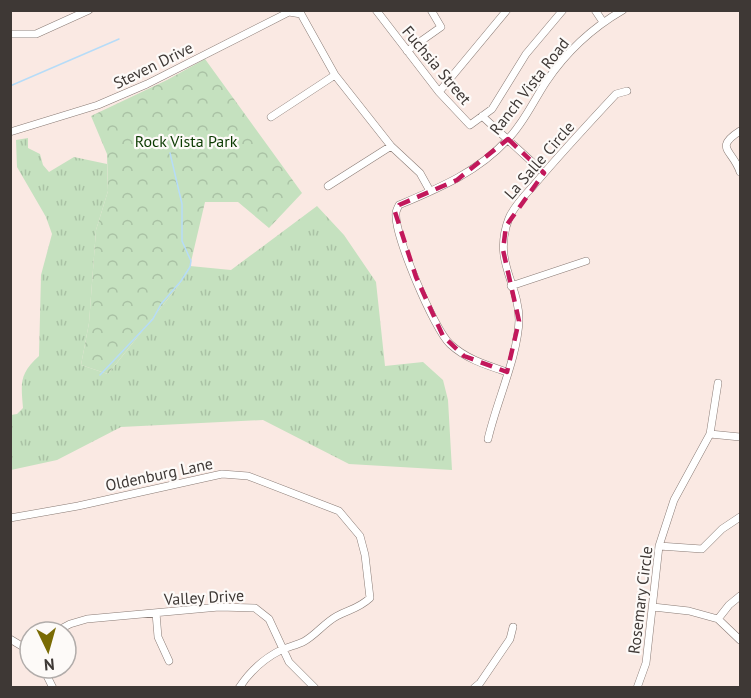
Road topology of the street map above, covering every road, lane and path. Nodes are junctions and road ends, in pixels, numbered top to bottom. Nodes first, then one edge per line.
1 (89, 10) edge
2 (375, 10) edge
3 (431, 10) edge
4 (507, 10) edge
5 (563, 10) edge
6 (595, 10) edge
7 (623, 10) edge
8 (603, 22) junction
9 (10, 34) edge
10 (407, 51) junction
11 (335, 75) junction
12 (627, 91) dead end
13 (439, 92) junction
14 (482, 116) junction
15 (271, 117) dead end
16 (741, 131) edge
17 (10, 132) edge
18 (508, 139) junction
19 (392, 146) junction
20 (544, 172) junction
21 (741, 172) edge
22 (328, 186) dead end
23 (430, 191) junction
24 (586, 261) dead end
25 (511, 286) junction
26 (507, 372) junction
27 (718, 384) dead end
28 (710, 434) junction
29 (741, 437) edge
30 (488, 439) dead end
31 (741, 517) edge
32 (10, 518) edge
33 (659, 546) junction
34 (741, 596) edge
35 (653, 607) junction
36 (156, 613) junction
37 (718, 620) junction
38 (78, 622) edge
39 (513, 627) dead end
40 (741, 640) edge
41 (282, 650) junction
42 (169, 661) dead end
43 (239, 687) edge
44 (315, 687) edge
45 (474, 687) edge
46 (637, 687) edge

1 - 9 street
2 - 10 street, Fuchsia Street
3 - 10 street
4 - 13 street
5 - 14 street
6 - 8 street
7 - 8 street, Ranch Vista Road
8 - 18 street, Ranch Vista Road
10 - 13 street, Fuchsia Street
11 - 15 street
11 - 17 street, Steven Drive
11 - 19 street
12 - 20 street, La Salle Circle
13 - 14 street, Fuchsia Street
14 - 18 street
16 - 21 street
18 - 20 street
18 - 23 street, Ranch Vista Road
19 - 22 street
19 - 23 street
20 - 25 street, La Salle Circle
23 - 26 street, Ranch Vista Road
24 - 25 street
25 - 26 street, La Salle Circle
26 - 30 street, La Salle Circle
27 - 28 street, Rosemary Circle
28 - 29 street
28 - 33 street, Rosemary Circle
31 - 33 street
32 - 41 street, Oldenburg Lane
33 - 35 street, Rosemary Circle
34 - 37 street
35 - 37 street
35 - 46 street, Rosemary Circle
36 - 38 street, Valley Drive
36 - 41 street, Valley Drive
36 - 42 street
37 - 40 street
39 - 45 street
41 - 43 street, Oldenburg Lane
41 - 44 street, Valley Drive

